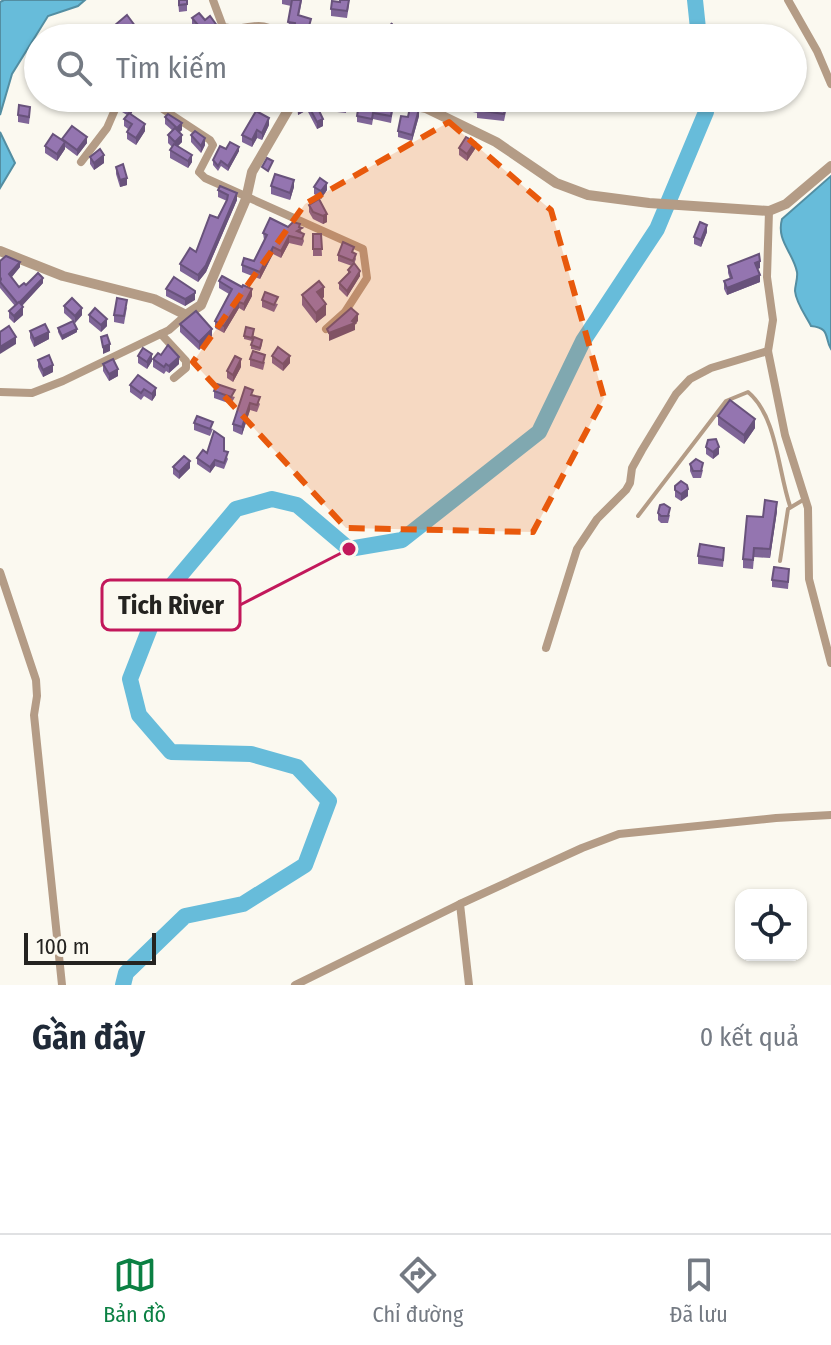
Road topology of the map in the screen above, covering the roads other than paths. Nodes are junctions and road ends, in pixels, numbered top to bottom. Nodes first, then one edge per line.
1 (213, 0) edge
2 (788, 0) edge
3 (222, 24) edge
4 (802, 24) edge
5 (807, 33) edge
6 (831, 84) edge
7 (114, 112) edge
8 (167, 112) edge
9 (287, 112) edge
10 (434, 112) edge
11 (81, 162) dead end
12 (831, 166) edge
13 (246, 199) junction
14 (769, 211) junction
15 (0, 251) edge
16 (186, 315) junction
17 (326, 329) edge
18 (161, 334) junction
19 (768, 351) junction
20 (174, 378) dead end
21 (0, 392) edge
22 (805, 499) junction
23 (790, 506) junction
24 (638, 516) dead end
25 (780, 561) dead end
26 (0, 572) edge
27 (546, 648) dead end
28 (831, 663) edge
29 (831, 815) edge
30 (460, 904) junction
31 (62, 985) edge
32 (295, 985) edge
33 (469, 985) edge

1 - 3 street
2 - 4 street
5 - 6 street
7 - 11 street
8 - 13 street
9 - 13 street
10 - 14 street
12 - 14 street
13 - 16 street
13 - 17 street
14 - 19 street
15 - 16 street
16 - 18 street
18 - 20 street
18 - 21 street
19 - 22 street
19 - 27 street
22 - 23 lane
22 - 28 street
23 - 24 lane
23 - 25 lane
26 - 31 street
29 - 30 street
30 - 32 street
30 - 33 street

